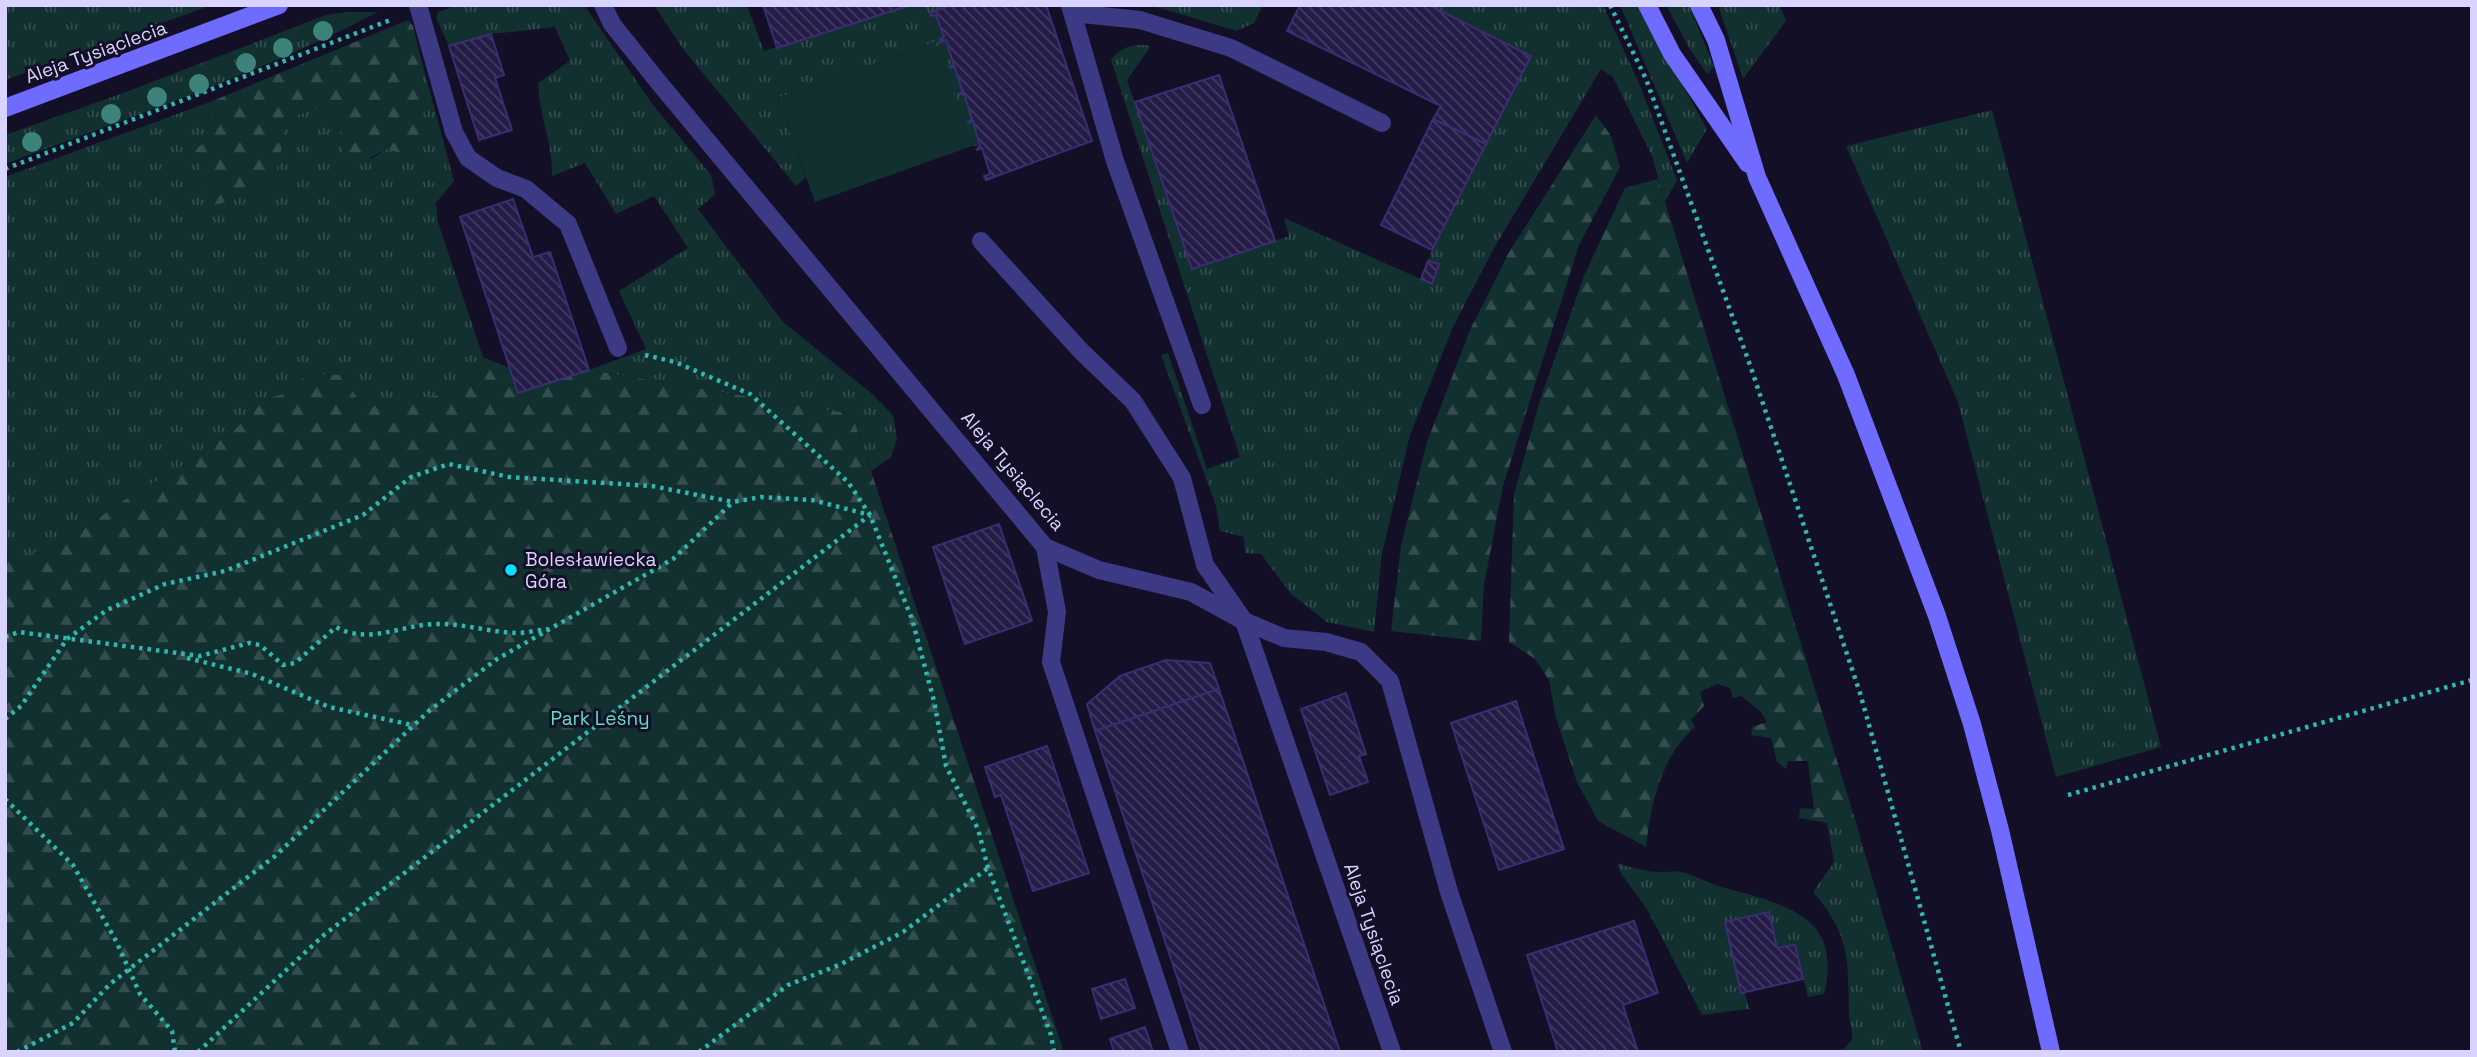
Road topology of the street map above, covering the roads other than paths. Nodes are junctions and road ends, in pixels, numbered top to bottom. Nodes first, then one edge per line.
1 (279, 5) edge
2 (603, 5) edge
3 (1647, 5) edge
4 (1699, 5) edge
5 (1072, 9) edge
6 (411, 10) edge
7 (5, 108) edge
8 (1382, 123) dead end
9 (1757, 177) junction
10 (981, 241) dead end
11 (618, 348) road end
12 (1202, 405) dead end
13 (1045, 547) junction
14 (1244, 621) junction
15 (1180, 1052) edge
16 (1392, 1052) edge
17 (1503, 1052) edge
18 (2051, 1052) edge

1 - 7 main road, Aleja Tysiąclecia
2 - 13 lane, Aleja Tysiąclecia
3 - 9 main road
4 - 9 main road
5 - 8 lane
5 - 12 lane
6 - 11 lane
9 - 18 main road
10 - 14 lane
13 - 14 lane, Aleja Tysiąclecia
13 - 15 lane
14 - 16 lane, Aleja Tysiąclecia
14 - 17 lane

